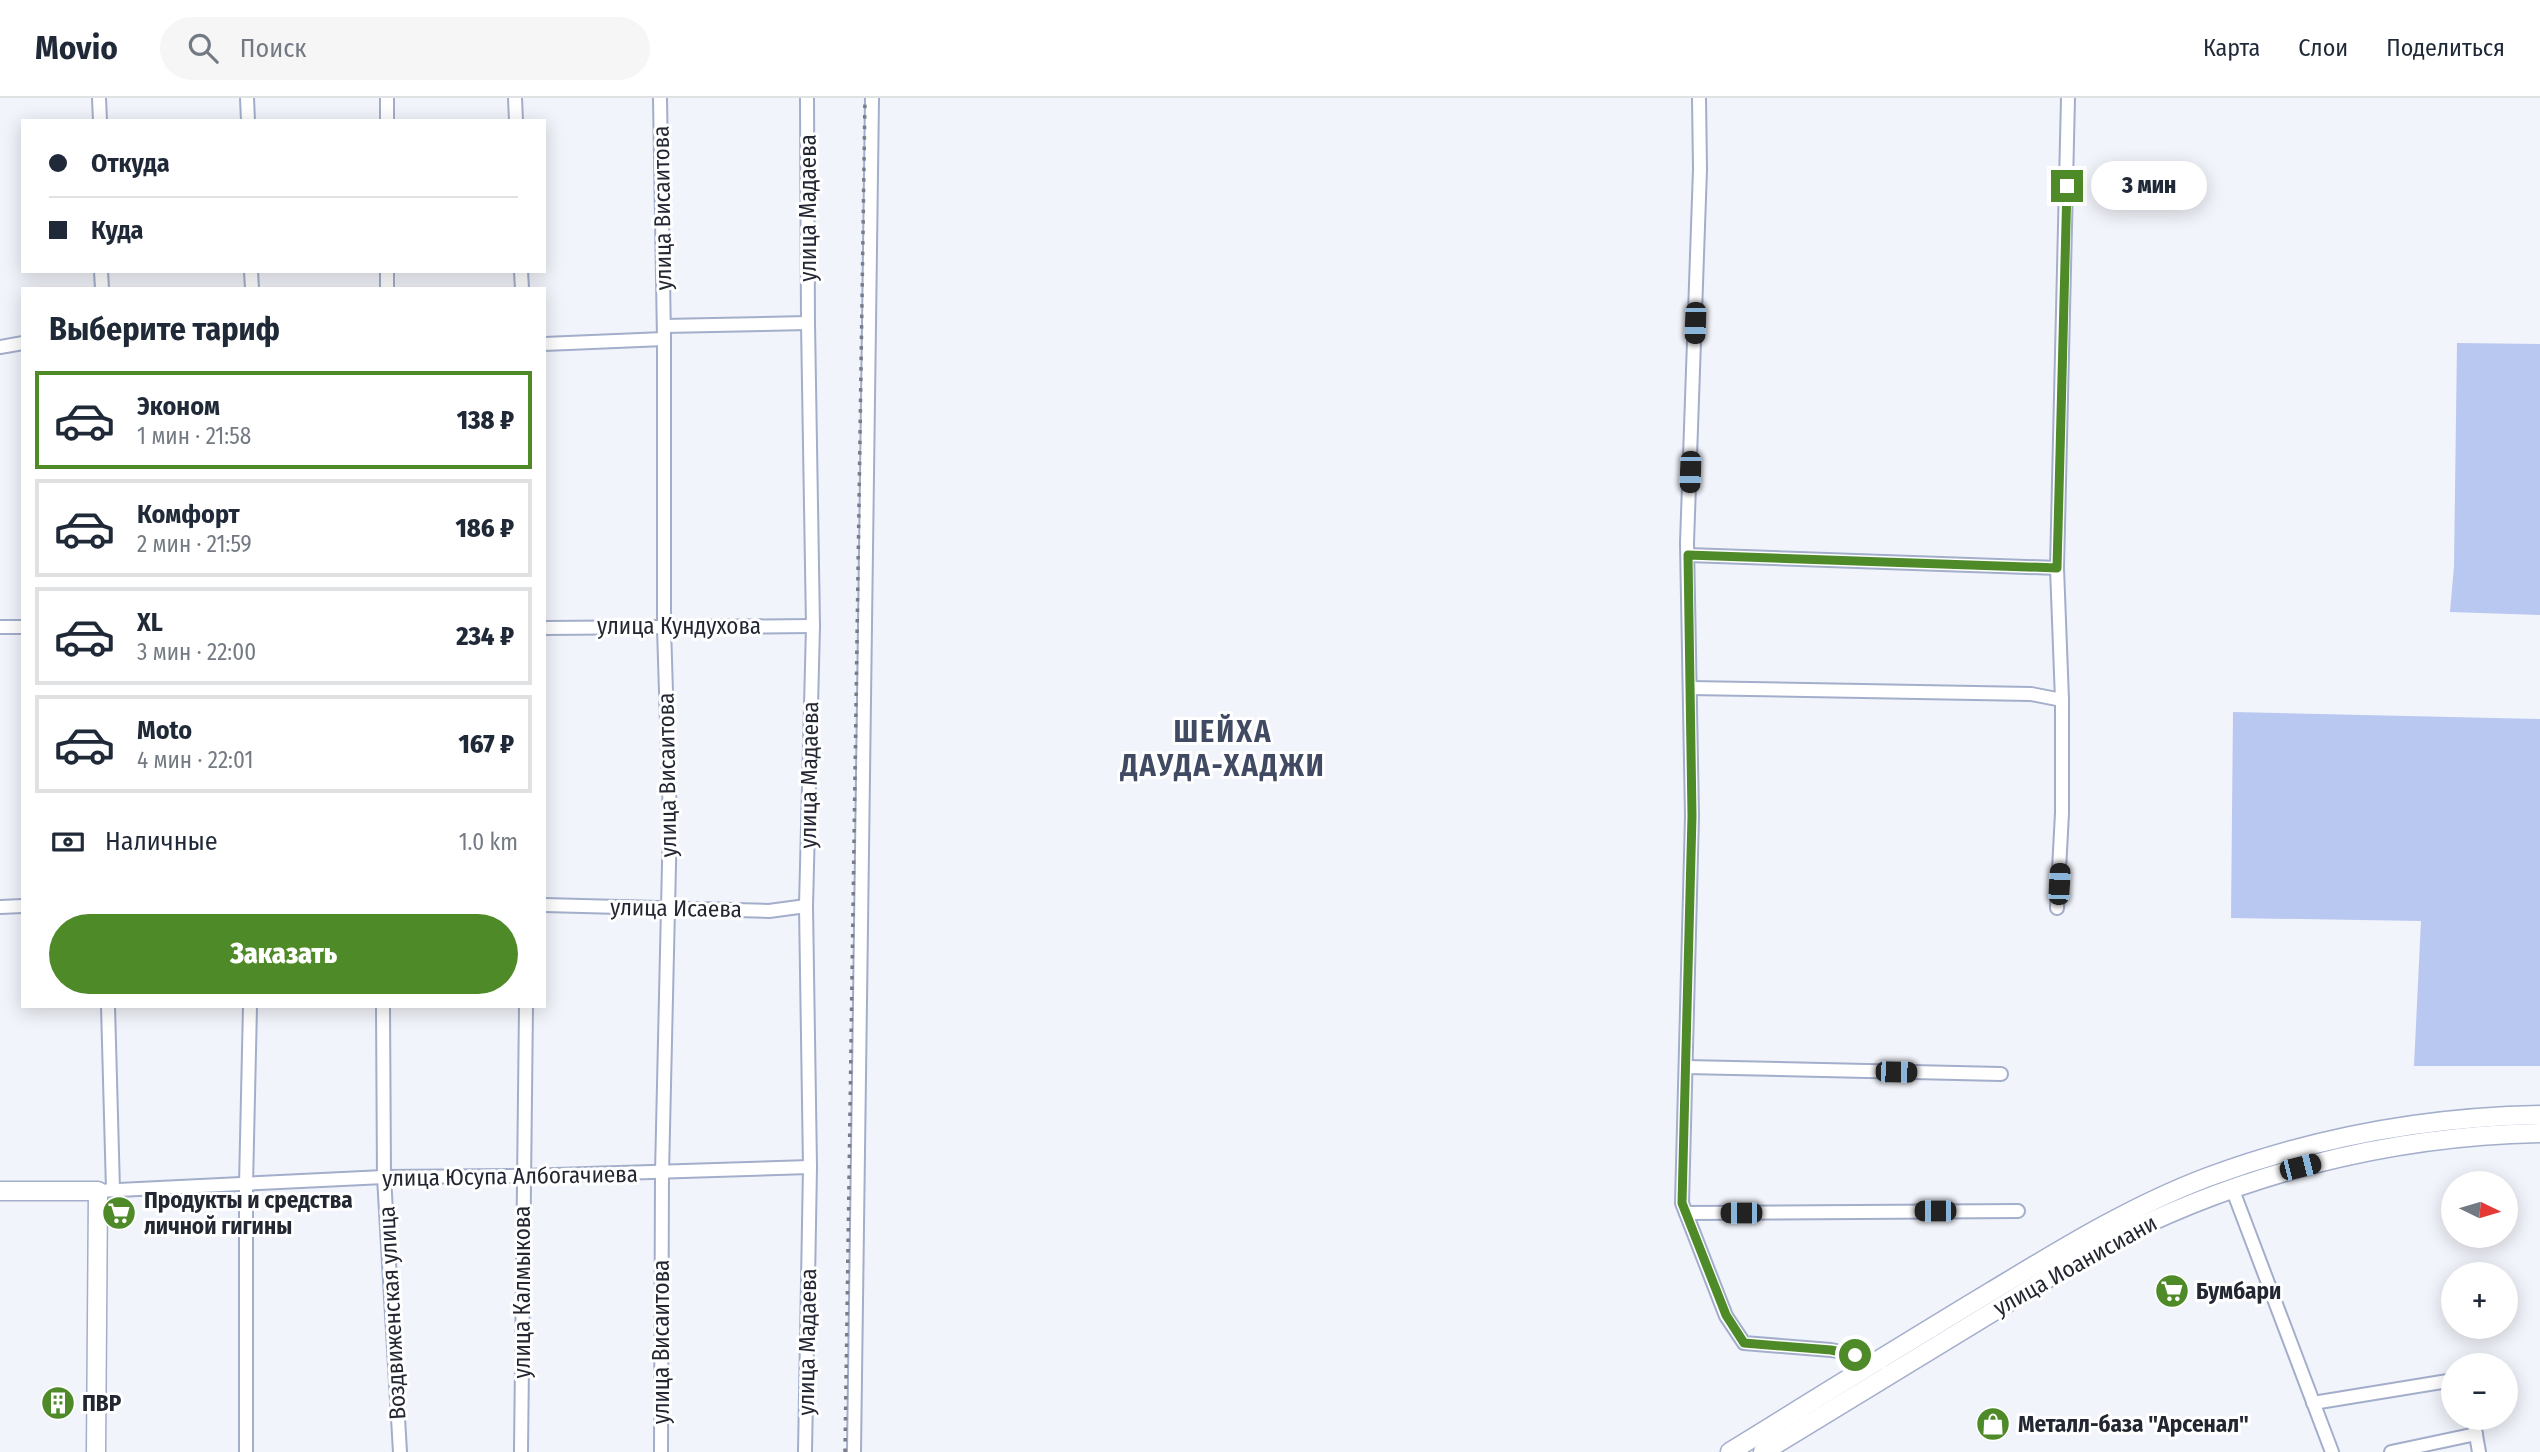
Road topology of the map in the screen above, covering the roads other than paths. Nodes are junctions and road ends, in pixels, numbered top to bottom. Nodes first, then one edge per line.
1 (99, 98) edge
2 (247, 98) edge
3 (387, 98) edge
4 (515, 98) edge
5 (660, 98) edge
6 (807, 98) edge
7 (872, 98) edge
8 (1699, 98) edge
9 (2068, 98) edge
10 (100, 119) edge
11 (248, 119) edge
12 (387, 119) edge
13 (516, 119) edge
14 (808, 323) junction
15 (664, 333) junction
16 (21, 343) edge
17 (546, 344) edge
18 (0, 347) edge
19 (1688, 555) junction
20 (2057, 568) junction
21 (813, 626) junction
22 (0, 627) edge
23 (21, 627) edge
24 (546, 628) edge
25 (664, 628) junction
26 (1690, 688) junction
27 (2062, 700) junction
28 (546, 905) edge
29 (21, 906) edge
30 (806, 906) junction
31 (0, 907) edge
32 (667, 908) junction
33 (2057, 908) dead end
34 (108, 1008) edge
35 (250, 1008) edge
36 (383, 1008) edge
37 (526, 1008) edge
38 (1686, 1067) junction
39 (2001, 1074) dead end
40 (2540, 1115) edge
41 (2540, 1133) edge
42 (810, 1167) junction
43 (662, 1173) junction
44 (523, 1176) junction
45 (384, 1177) junction
46 (246, 1185) junction
47 (2232, 1188) junction
48 (0, 1191) edge
49 (105, 1191) junction
50 (2018, 1211) dead end
51 (1686, 1213) junction
52 (1883, 1366) junction
53 (2441, 1382) edge
54 (2314, 1403) junction
55 (2475, 1430) edge
56 (2476, 1434) junction
57 (96, 1452) edge
58 (246, 1452) edge
59 (400, 1452) edge
60 (521, 1452) edge
61 (661, 1452) edge
62 (804, 1452) edge
63 (854, 1452) edge
64 (1730, 1452) edge
65 (1763, 1452) edge
66 (2332, 1452) edge
67 (2391, 1452) edge
68 (2479, 1452) edge

1 - 10 street
2 - 11 street
3 - 12 street
4 - 13 street
5 - 15 street, улица Висаитова
6 - 14 street, улица Мадаева
7 - 63 street
8 - 19 street
9 - 20 street
14 - 15 street
14 - 21 street, улица Мадаева
15 - 17 street
15 - 25 street, улица Висаитова
16 - 18 street
19 - 20 street
19 - 26 street
20 - 27 street
21 - 25 street, улица Кундухова
21 - 30 street, улица Мадаева
22 - 23 street
24 - 25 street, улица Кундухова
25 - 32 street, улица Висаитова
26 - 27 street
26 - 38 street
27 - 33 street
28 - 32 street, улица Исаева
29 - 31 street
30 - 32 street, улица Исаева
30 - 42 street, улица Мадаева
32 - 43 street, улица Висаитова
34 - 49 street
35 - 46 street
36 - 45 street, Воздвиженская улица
37 - 44 street, улица Калмыкова
38 - 39 street
38 - 51 street
40 - 52 main road
41 - 47 main road, улица Иоанисиани
42 - 43 street, улица Юсупа Албогачиева
42 - 62 street, улица Мадаева
43 - 44 street, улица Юсупа Албогачиева
43 - 61 street, улица Висаитова
44 - 45 street, улица Юсупа Албогачиева
44 - 60 street, улица Калмыкова
45 - 46 street, улица Юсупа Албогачиева
45 - 59 street, Воздвиженская улица
46 - 49 street, улица Юсупа Албогачиева
46 - 58 street
47 - 52 main road, улица Иоанисиани
47 - 54 street
48 - 49 main road, улица Юсупа Албогачиева
49 - 57 main road
50 - 51 street
51 - 52 street
52 - 64 main road
52 - 65 main road, улица Иоанисиани
53 - 54 street
54 - 66 street
55 - 56 street
56 - 67 street
56 - 68 street

